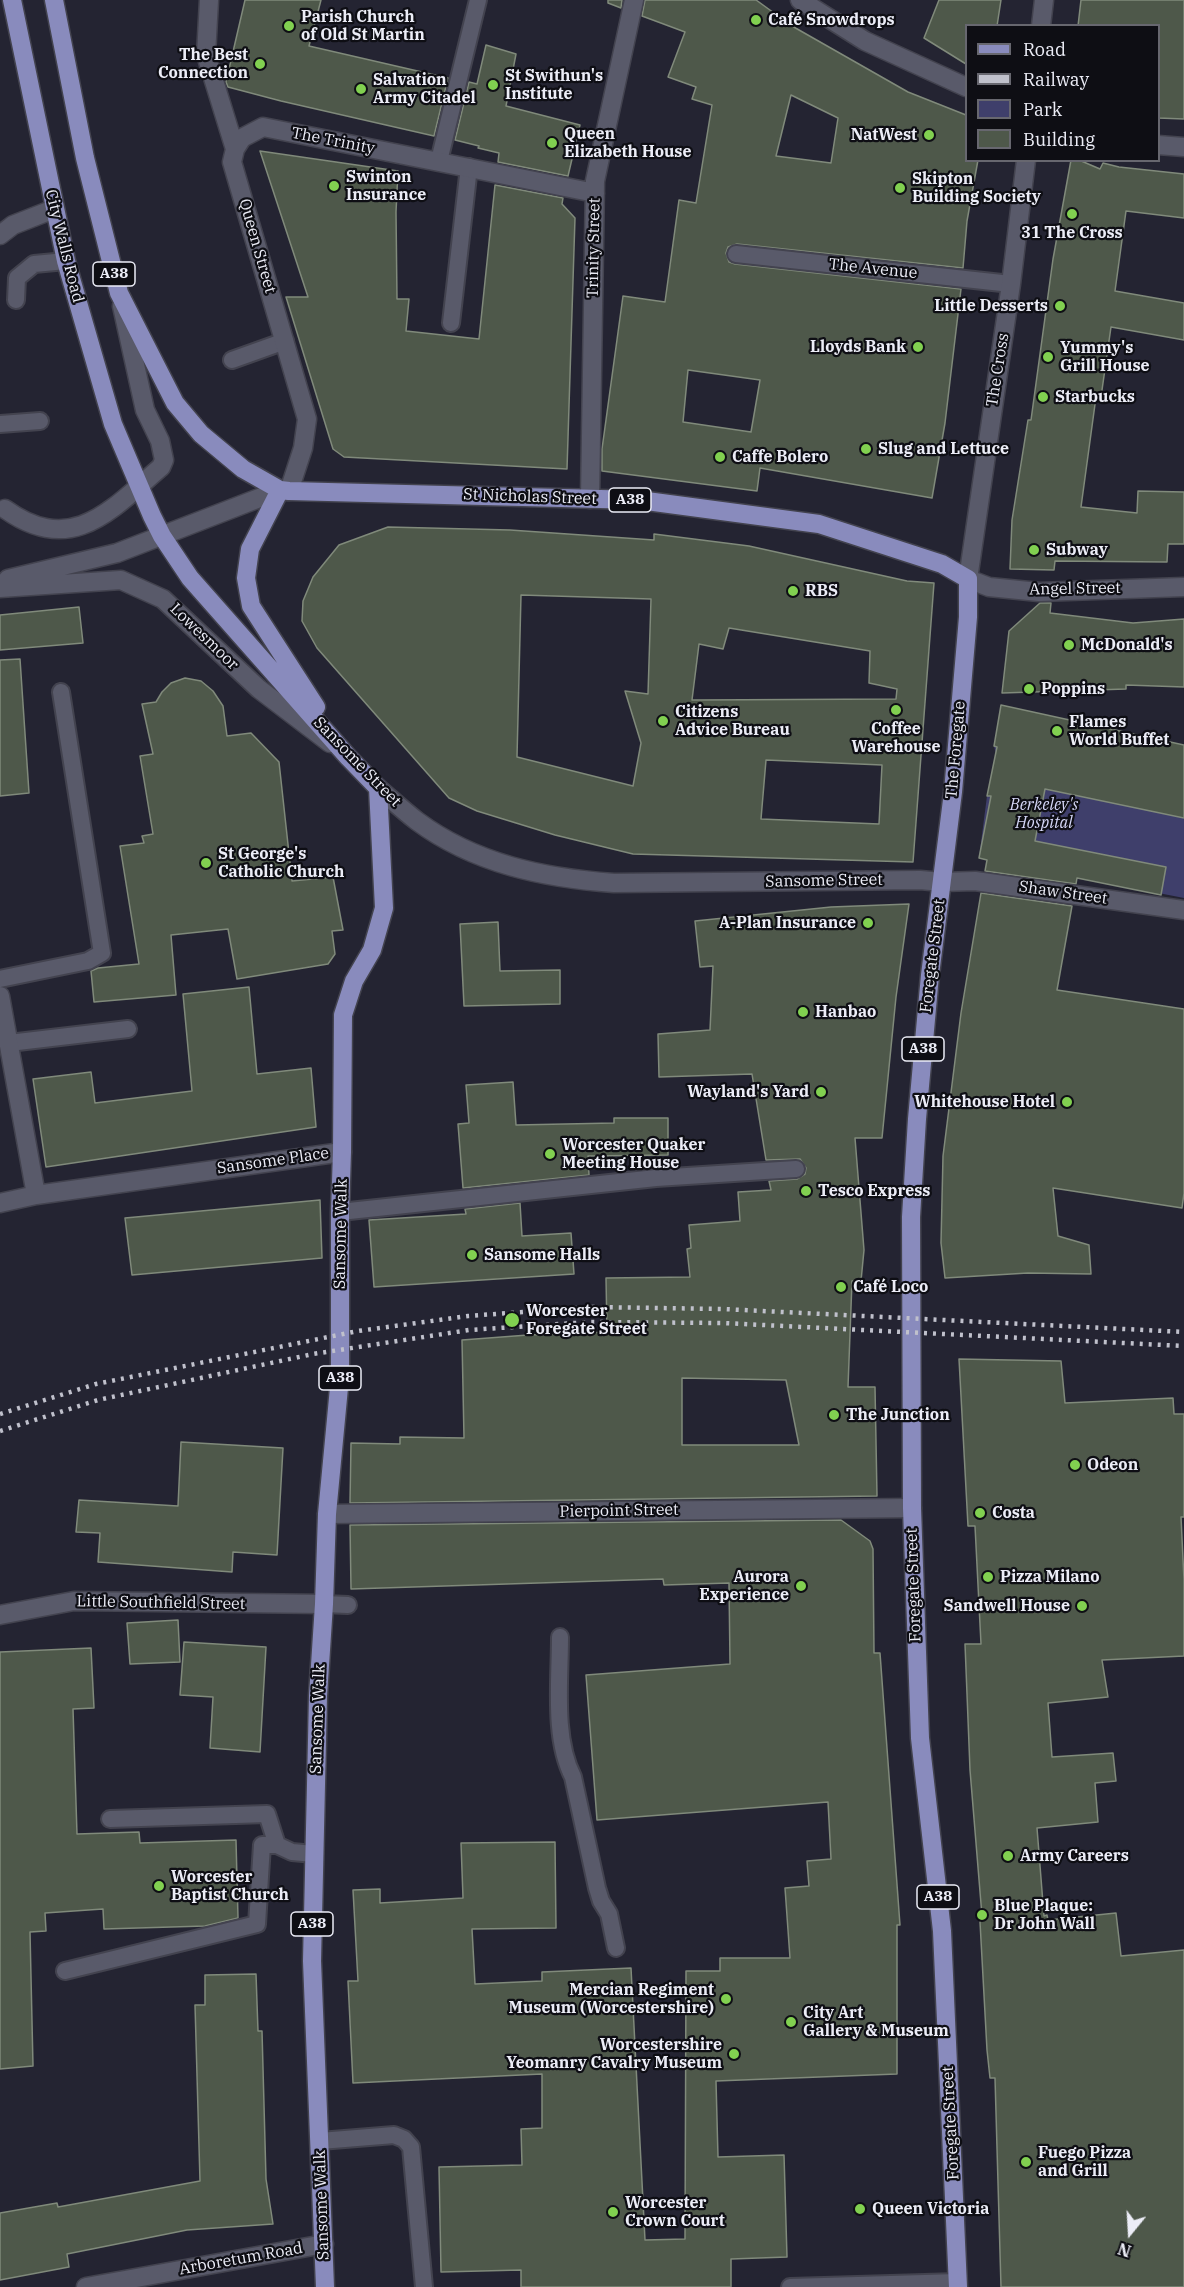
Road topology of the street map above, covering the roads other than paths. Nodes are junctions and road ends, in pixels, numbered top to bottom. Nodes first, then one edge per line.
1 (12, 0) edge
2 (54, 0) edge
3 (209, 0) edge
4 (478, 0) edge
5 (634, 0) edge
6 (800, 0) edge
7 (1044, 0) edge
8 (1041, 24) edge
9 (965, 87) edge
10 (1160, 145) edge
11 (1184, 147) edge
12 (235, 149) junction
13 (439, 161) junction
14 (1026, 162) edge
15 (469, 167) junction
16 (594, 193) junction
17 (54, 209) junction
18 (0, 235) edge
19 (736, 254) dead end
20 (66, 261) junction
21 (1011, 284) junction
22 (119, 293) junction
23 (16, 300) dead end
24 (451, 323) dead end
25 (285, 341) junction
26 (232, 360) dead end
27 (40, 421) dead end
28 (0, 424) edge
29 (140, 486) junction
30 (284, 490) junction
31 (590, 499) junction
32 (2, 510) edge
33 (162, 536) junction
34 (968, 579) junction
35 (0, 580) edge
36 (1184, 587) edge
37 (0, 588) edge
38 (61, 692) dead end
39 (348, 757) junction
40 (378, 788) junction
41 (942, 882) junction
42 (1184, 910) edge
43 (0, 979) edge
44 (0, 996) edge
45 (128, 1029) dead end
46 (9, 1043) junction
47 (342, 1152) junction
48 (796, 1169) dead end
49 (36, 1195) junction
50 (0, 1203) edge
51 (340, 1212) junction
52 (912, 1508) junction
53 (327, 1514) junction
54 (324, 1605) junction
55 (348, 1605) dead end
56 (0, 1615) edge
57 (560, 1637) dead end
58 (110, 1819) dead end
59 (277, 1845) junction
60 (314, 1854) junction
61 (616, 1948) dead end
62 (65, 1971) dead end
63 (320, 2141) junction
64 (324, 2244) junction
65 (160, 2281) edge
66 (958, 2285) edge
67 (86, 2287) edge
68 (325, 2287) edge
69 (424, 2287) edge
70 (790, 2287) edge

1 - 17 main road, City Walls Road / A38
2 - 22 main road, A38
3 - 12 street, Queen Street
4 - 13 lane
5 - 16 street, Trinity Street
6 - 9 street
7 - 8 street
10 - 11 street
12 - 13 street, The Trinity
12 - 25 street, Queen Street
13 - 15 street, The Trinity
14 - 21 street, The Cross
15 - 16 street, The Trinity
15 - 24 lane
16 - 31 street, Trinity Street
17 - 18 street
17 - 20 main road, City Walls Road / A38
19 - 21 lane, The Avenue
20 - 23 lane
20 - 29 main road, City Walls Road / A38
21 - 34 street, The Cross
22 - 29 street
22 - 30 main road, A38
25 - 26 lane
25 - 30 street, Queen Street
27 - 28 lane
29 - 32 street
29 - 33 main road, City Walls Road / A38
30 - 31 main road, St Nicholas Street / A38
30 - 33 street, St Nicholas Street
30 - 39 main road, A38
31 - 34 main road, St Nicholas Street / A38
33 - 35 street
33 - 39 main road, Sansome Street / A38
34 - 36 street, Angel Street
34 - 41 main road, The Foregate / A38
37 - 39 street, Lowesmoor
38 - 43 lane
39 - 40 main road, Sansome Street / A38
40 - 41 street, Sansome Street
40 - 47 main road, Sansome Place / A38
41 - 42 street, Shaw Street
41 - 52 main road, Foregate Street / A38
44 - 46 street
45 - 46 lane
46 - 49 street
47 - 49 street, Sansome Place
47 - 51 main road, Sansome Walk / A38
48 - 51 lane
49 - 50 street, Sansome Place
51 - 53 main road, Sansome Walk / A38
52 - 53 street, Pierpoint Street
52 - 66 main road, Foregate Street / A38
53 - 54 main road, Sansome Walk / A38
54 - 55 lane
54 - 56 street, Little Southfield Street
54 - 60 main road, Sansome Walk / A38
57 - 61 lane
58 - 59 lane
59 - 60 lane
59 - 62 lane
60 - 63 main road, Sansome Walk / A38
63 - 64 main road, Sansome Walk / A38
63 - 69 lane
64 - 65 street, Arboretum Road
64 - 68 main road, Sansome Walk / A38
65 - 67 street, Arboretum Road
66 - 70 lane

